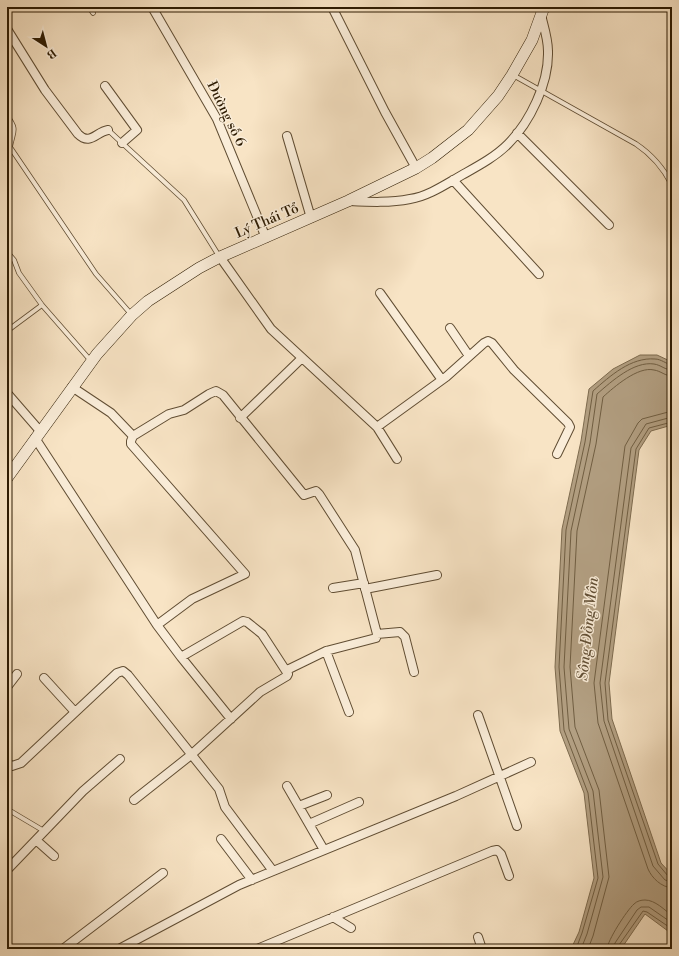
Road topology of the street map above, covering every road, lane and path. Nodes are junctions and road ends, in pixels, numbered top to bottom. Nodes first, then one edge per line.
1 (89, 7) edge
2 (152, 7) edge
3 (332, 7) edge
4 (543, 11) edge
5 (93, 13) dead end
6 (7, 30) edge
7 (512, 75) junction
8 (105, 86) dead end
9 (541, 91) junction
10 (7, 116) edge
11 (108, 130) joint
12 (517, 133) junction
13 (288, 136) dead end
14 (122, 143) junction
15 (416, 168) junction
16 (453, 180) junction
17 (671, 182) edge
18 (348, 201) junction
19 (311, 218) junction
20 (609, 225) dead end
21 (266, 238) junction
22 (7, 252) edge
23 (220, 257) junction
24 (539, 274) dead end
25 (380, 293) dead end
26 (42, 304) junction
27 (132, 315) junction
28 (450, 328) dead end
29 (7, 331) edge
30 (470, 356) junction
31 (302, 358) junction
32 (91, 361) junction
33 (442, 380) junction
34 (72, 387) junction
35 (7, 393) edge
36 (240, 418) junction
37 (377, 427) junction
38 (38, 435) junction
39 (133, 436) junction
40 (557, 454) dead end
41 (397, 459) dead end
42 (7, 478) edge
43 (437, 575) dead end
44 (364, 586) junction
45 (333, 588) dead end
46 (157, 625) junction
47 (377, 634) junction
48 (326, 651) junction
49 (181, 657) junction
50 (287, 670) junction
51 (414, 672) dead end
52 (17, 674) dead end
53 (44, 678) dead end
54 (7, 686) edge
55 (75, 712) junction
56 (349, 712) dead end
57 (478, 715) dead end
58 (231, 719) junction
59 (192, 755) junction
60 (120, 759) dead end
61 (531, 762) dead end
62 (7, 764) edge
63 (500, 776) junction
64 (287, 786) dead end
65 (328, 795) dead end
66 (134, 800) dead end
67 (359, 802) dead end
68 (299, 806) junction
69 (7, 809) edge
70 (309, 824) junction
71 (517, 826) dead end
72 (44, 831) junction
73 (221, 839) dead end
74 (36, 840) junction
75 (324, 850) junction
76 (54, 856) dead end
77 (7, 870) edge
78 (272, 871) junction
79 (163, 873) dead end
80 (509, 876) dead end
81 (252, 880) junction
82 (333, 917) junction
83 (351, 928) dead end
84 (478, 937) dead end
85 (63, 949) edge
86 (119, 949) edge
87 (258, 949) edge
88 (482, 949) edge

1 - 5 lane
2 - 21 street, Đường số 6
3 - 15 street
4 - 7 main road, Lý Thái Tổ
4 - 9 street
6 - 11 street
7 - 9 lane
7 - 15 main road, Lý Thái Tổ
8 - 14 street
9 - 12 street
9 - 17 lane
10 - 27 lane
11 - 14 lane
12 - 16 street
12 - 20 street
13 - 19 street
14 - 23 lane
15 - 18 main road, Lý Thái Tổ
16 - 18 street
16 - 24 street
18 - 19 main road, Lý Thái Tổ
19 - 21 main road, Lý Thái Tổ
21 - 23 main road, Lý Thái Tổ
22 - 26 lane
23 - 27 main road, Lý Thái Tổ
23 - 31 street
25 - 33 street
26 - 29 lane
26 - 32 lane
27 - 32 main road, Lý Thái Tổ
28 - 30 street
30 - 33 street
30 - 40 street
31 - 36 street
31 - 37 street
32 - 34 main road, Lý Thái Tổ
33 - 37 street
34 - 38 main road, Lý Thái Tổ
34 - 39 street
35 - 38 street
36 - 39 street
36 - 44 street
37 - 41 street
38 - 42 main road, Lý Thái Tổ
38 - 46 street
39 - 46 street
43 - 44 street
44 - 45 street
44 - 47 street
46 - 49 street
47 - 48 street
47 - 51 street
48 - 50 street
48 - 56 street
49 - 50 street
49 - 58 street
50 - 58 street
52 - 54 street
53 - 55 street
55 - 59 street
55 - 62 street
57 - 63 street
58 - 59 street
59 - 66 street
59 - 78 street
60 - 72 street
61 - 63 street
63 - 71 street
63 - 75 street
64 - 68 street
65 - 68 street
67 - 70 street
68 - 70 street
69 - 72 lane
70 - 75 street
72 - 74 street
73 - 81 street
74 - 76 street
74 - 77 street
75 - 78 street
78 - 81 street
79 - 85 street
80 - 82 street
81 - 86 street
82 - 83 street
82 - 87 street
84 - 88 street

